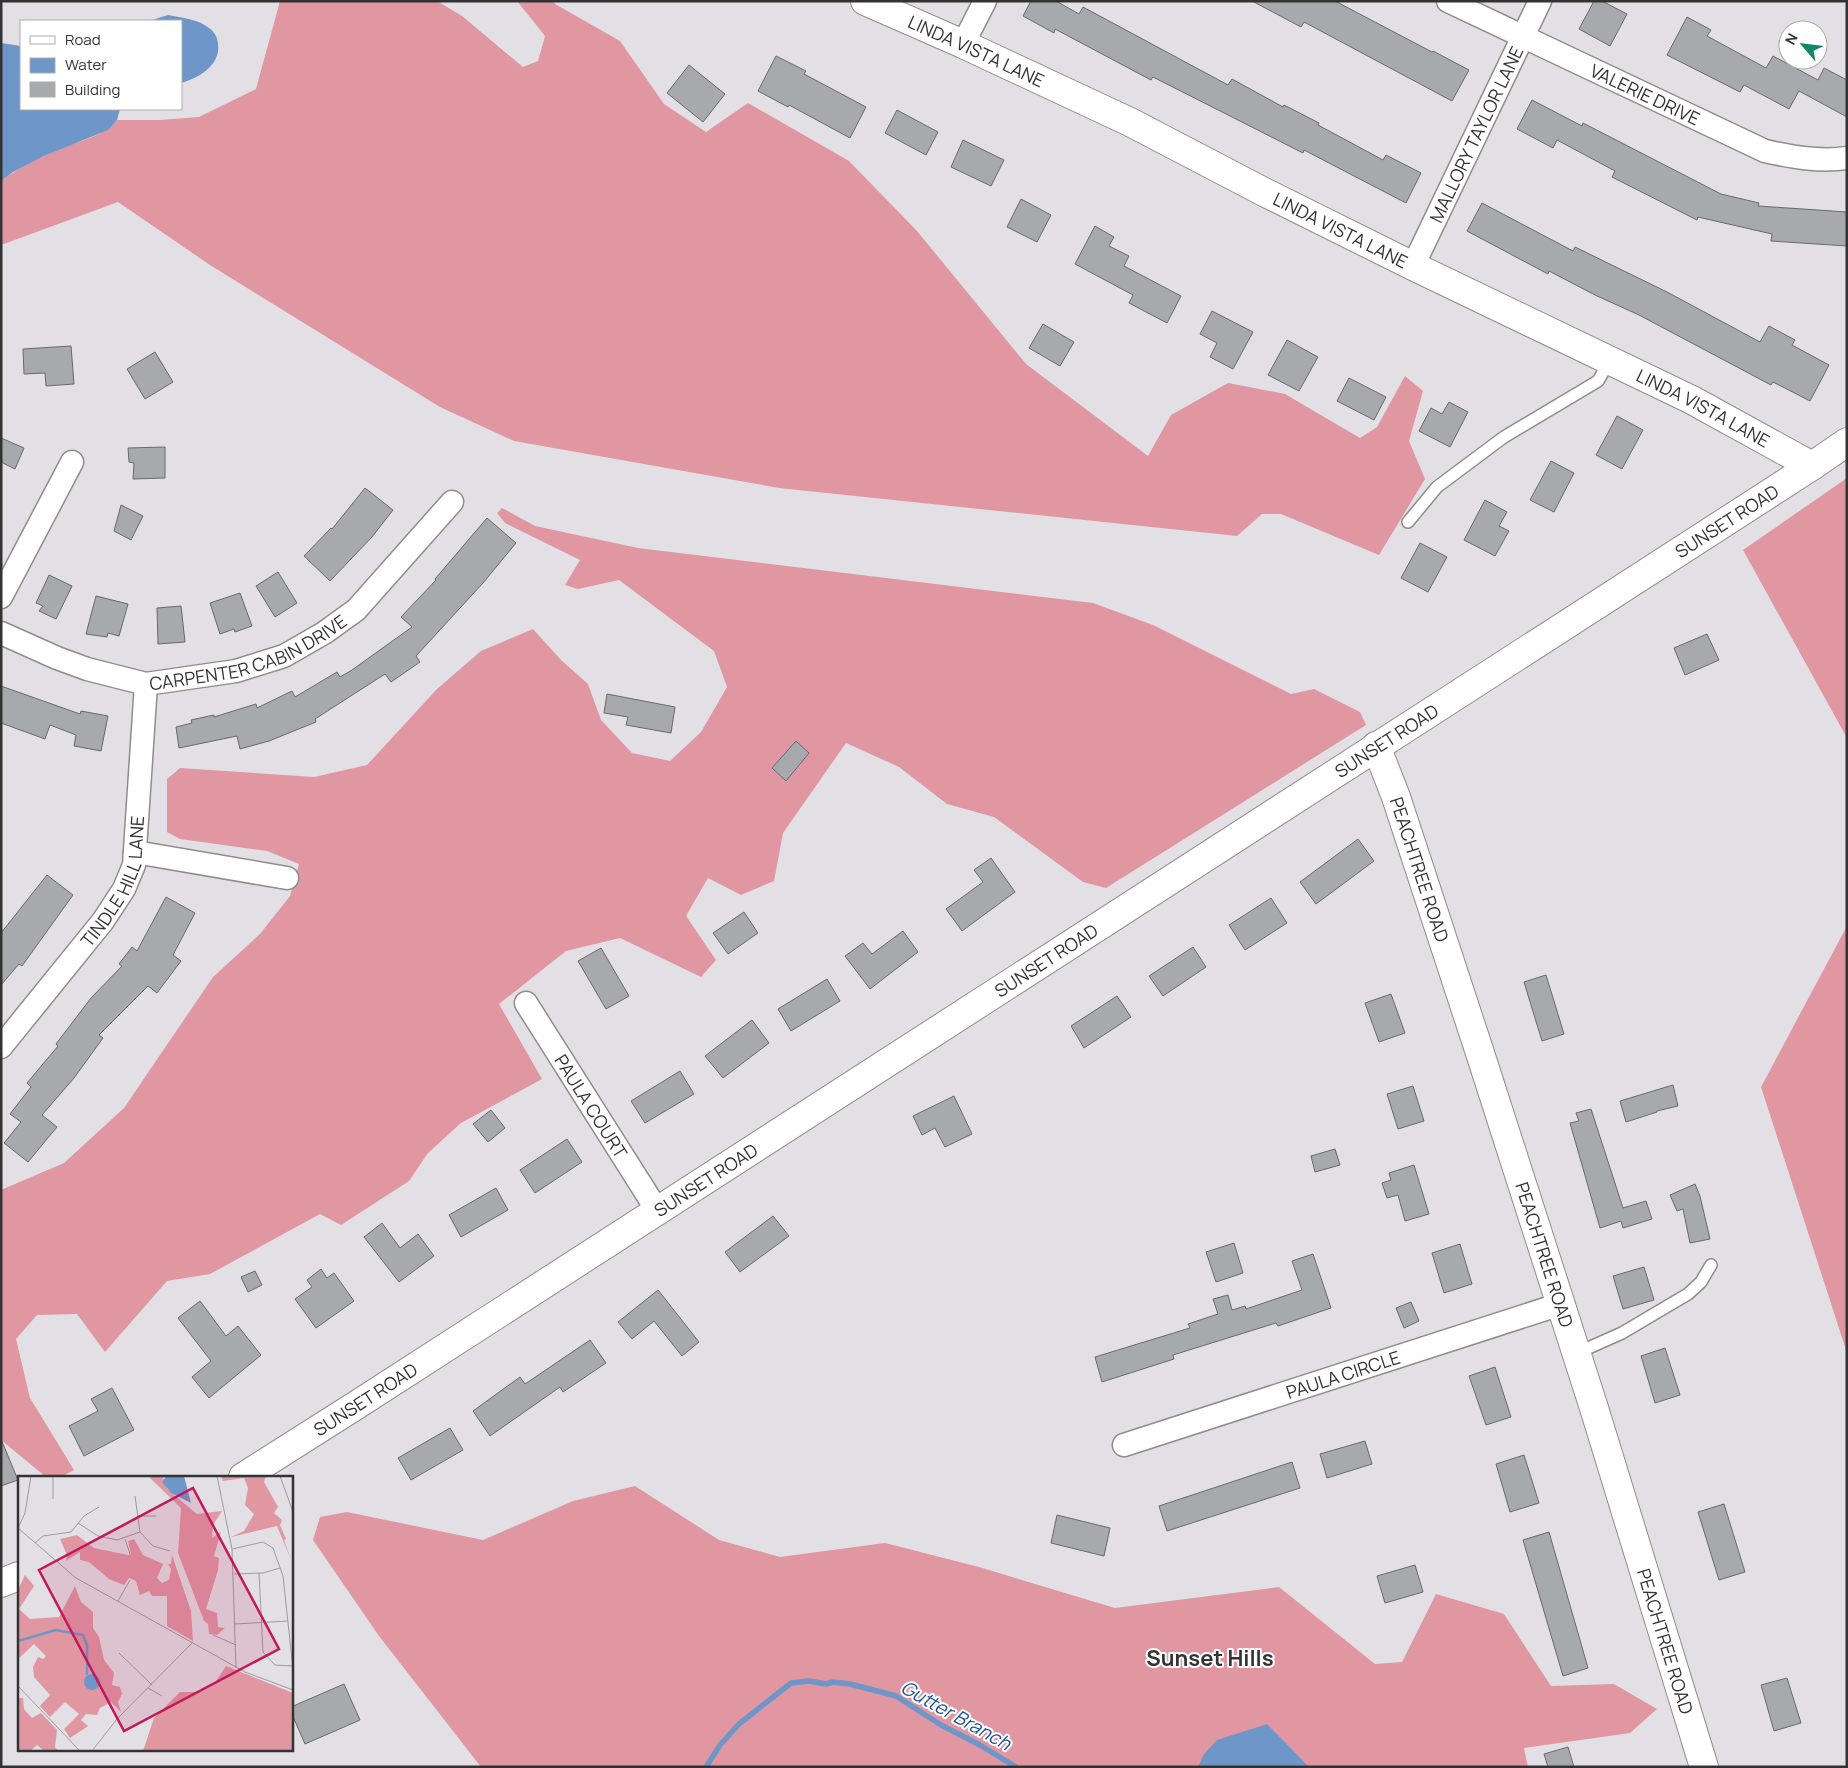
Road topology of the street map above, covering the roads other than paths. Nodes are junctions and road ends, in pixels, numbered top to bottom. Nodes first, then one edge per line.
1 (865, 1) edge
2 (985, 1) edge
3 (1448, 1) edge
4 (1540, 1) edge
5 (1523, 38) junction
6 (963, 44) junction
7 (1847, 158) edge
8 (1413, 266) junction
9 (1610, 360) junction
10 (1847, 442) edge
11 (72, 462) dead end
12 (1812, 466) junction
13 (452, 502) dead end
14 (1408, 522) dead end
15 (1, 597) edge
16 (1, 633) edge
17 (146, 684) junction
18 (1376, 746) junction
19 (135, 852) junction
20 (287, 878) dead end
21 (526, 1003) dead end
22 (1, 1047) edge
23 (656, 1210) junction
24 (1711, 1265) dead end
25 (1561, 1304) junction
26 (1577, 1353) junction
27 (1124, 1445) dead end
28 (245, 1476) edge
29 (18, 1576) edge
30 (1, 1583) edge
31 (1704, 1767) edge

1 - 6 street, LINDA VISTA LANE
2 - 6 street
3 - 5 street, VALERIE DRIVE
4 - 5 street, MALLORY TAYLOR LANE
5 - 7 street, VALERIE DRIVE
5 - 8 street, MALLORY TAYLOR LANE
6 - 8 street, LINDA VISTA LANE
8 - 9 street, LINDA VISTA LANE
9 - 12 street, LINDA VISTA LANE
9 - 14 lane
10 - 12 street, SUNSET ROAD
11 - 15 street
12 - 18 street, SUNSET ROAD
13 - 17 street, CARPENTER CABIN DRIVE
16 - 17 street, CARPENTER CABIN DRIVE
17 - 19 street, TINDLE HILL LANE
18 - 23 street, SUNSET ROAD
18 - 25 street, PEACHTREE ROAD
19 - 20 street
19 - 22 street, TINDLE HILL LANE
21 - 23 street, PAULA COURT
23 - 28 street, SUNSET ROAD
24 - 26 lane
25 - 26 street, PEACHTREE ROAD
25 - 27 street, PAULA CIRCLE
26 - 31 street, PEACHTREE ROAD
29 - 30 street

